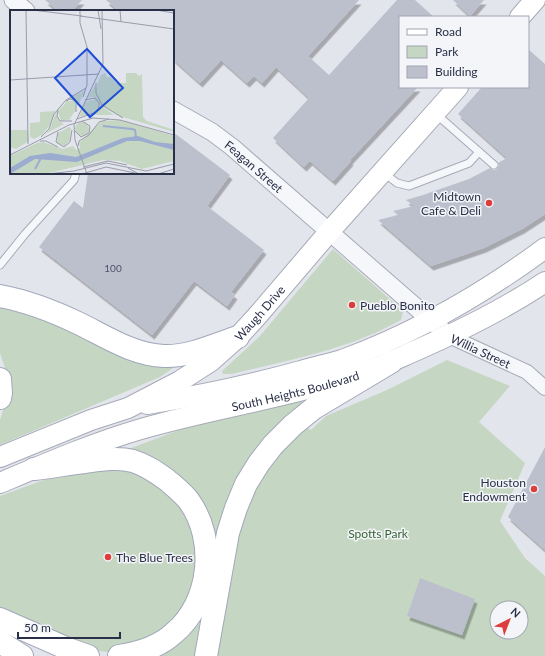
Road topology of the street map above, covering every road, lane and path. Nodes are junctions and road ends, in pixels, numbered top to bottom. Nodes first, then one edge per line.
1 (13, 0) edge
2 (535, 0) edge
3 (25, 10) edge
4 (521, 16) edge
5 (457, 88) edge
6 (174, 111) edge
7 (434, 113) junction
8 (478, 152) junction
9 (494, 165) dead end
10 (383, 172) junction
11 (76, 174) edge
12 (329, 232) junction
13 (545, 248) edge
14 (0, 265) edge
15 (545, 282) edge
16 (0, 296) edge
17 (430, 320) junction
18 (448, 336) junction
19 (238, 337) junction
20 (391, 362) junction
21 (0, 379) edge
22 (545, 388) edge
23 (0, 398) edge
24 (128, 408) junction
25 (0, 457) edge
26 (34, 469) junction
27 (0, 483) edge
28 (0, 619) edge
29 (0, 642) edge
30 (22, 656) edge
31 (88, 656) edge
32 (119, 656) edge
33 (206, 656) edge

1 - 3 street
2 - 4 main road
5 - 7 main road, Waugh Drive
6 - 12 street, Feagan Street
7 - 8 lane
7 - 10 main road, Waugh Drive
8 - 9 lane
8 - 10 lane
10 - 12 main road, Waugh Drive
11 - 14 lane
12 - 17 street, Willia Street
12 - 19 main road, Waugh Drive
13 - 17 main road, South Heights Boulevard
15 - 18 main road, South Heights Boulevard
16 - 19 main road
17 - 18 street, Willia Street
17 - 24 main road, South Heights Boulevard
18 - 20 main road, South Heights Boulevard
18 - 22 street, Willia Street
19 - 24 main road, Waugh Drive
20 - 26 main road, South Heights Boulevard
20 - 33 main road
21 - 23 main road
24 - 25 main road, Waugh Drive
26 - 27 main road
26 - 32 main road
28 - 31 main road
29 - 30 main road

